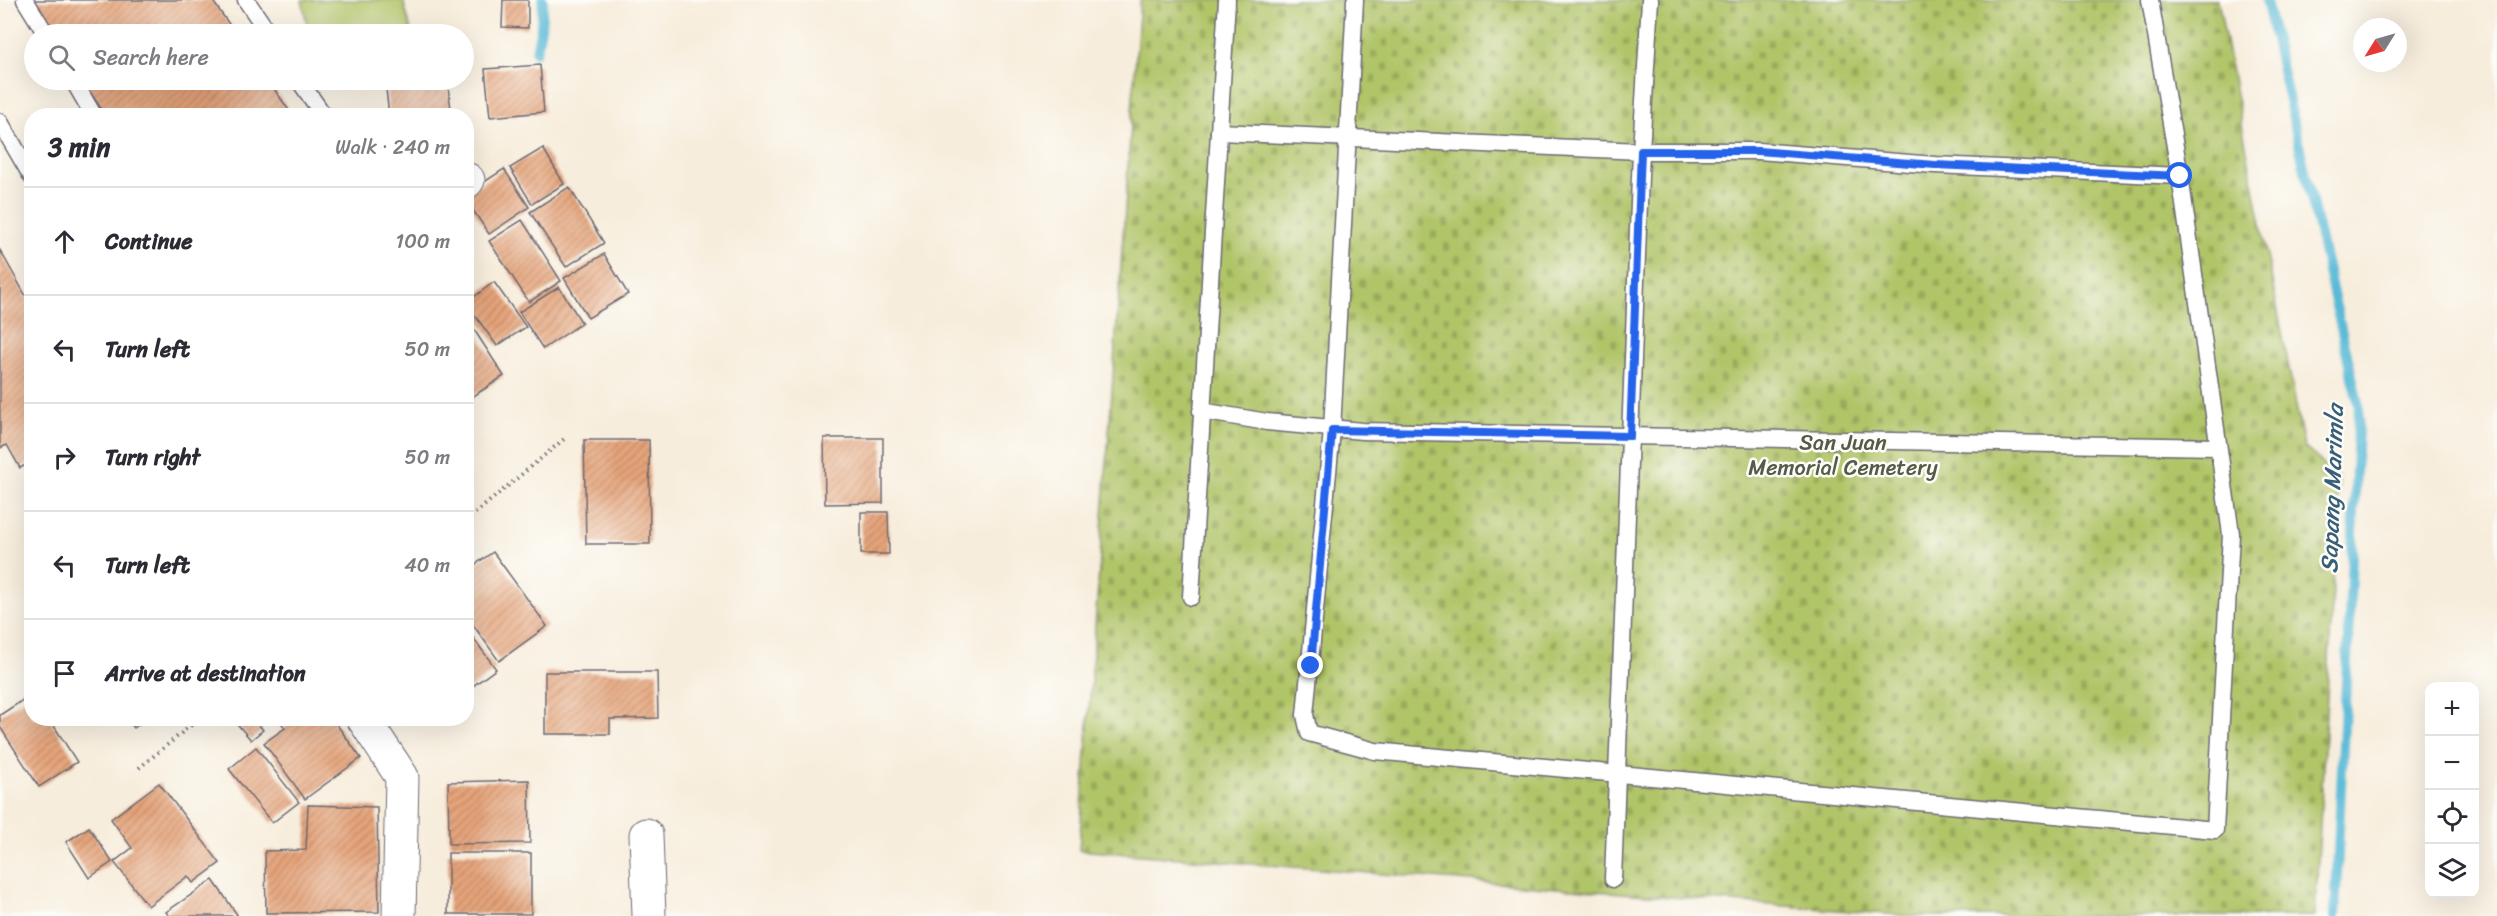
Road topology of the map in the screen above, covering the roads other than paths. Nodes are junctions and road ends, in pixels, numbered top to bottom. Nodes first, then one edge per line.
1 (25, 0) edge
2 (246, 0) edge
3 (1227, 0) edge
4 (1355, 0) edge
5 (1650, 0) edge
6 (2150, 0) edge
7 (40, 24) edge
8 (262, 24) edge
9 (79, 90) edge
10 (306, 90) edge
11 (89, 108) edge
12 (318, 108) edge
13 (0, 122) edge
14 (1219, 132) junction
15 (1347, 138) junction
16 (1641, 151) junction
17 (24, 163) edge
18 (2180, 176) junction
19 (1201, 411) junction
20 (1332, 430) junction
21 (1630, 436) junction
22 (2218, 447) junction
23 (1191, 597) dead end
24 (368, 726) edge
25 (1617, 775) junction
26 (646, 835) dead end
27 (1613, 879) dead end
28 (399, 916) edge
29 (649, 916) edge

1 - 7 lane
2 - 8 lane
3 - 14 lane
4 - 15 lane
5 - 16 lane
6 - 18 lane
9 - 11 lane
10 - 12 lane
13 - 17 lane
14 - 15 lane
14 - 19 lane
15 - 16 lane
15 - 20 lane
16 - 18 lane
16 - 21 lane
18 - 22 lane
19 - 20 lane
19 - 23 lane
20 - 21 lane
20 - 25 lane
21 - 22 lane
21 - 25 lane
22 - 25 lane
24 - 28 street
25 - 27 lane
26 - 29 street

